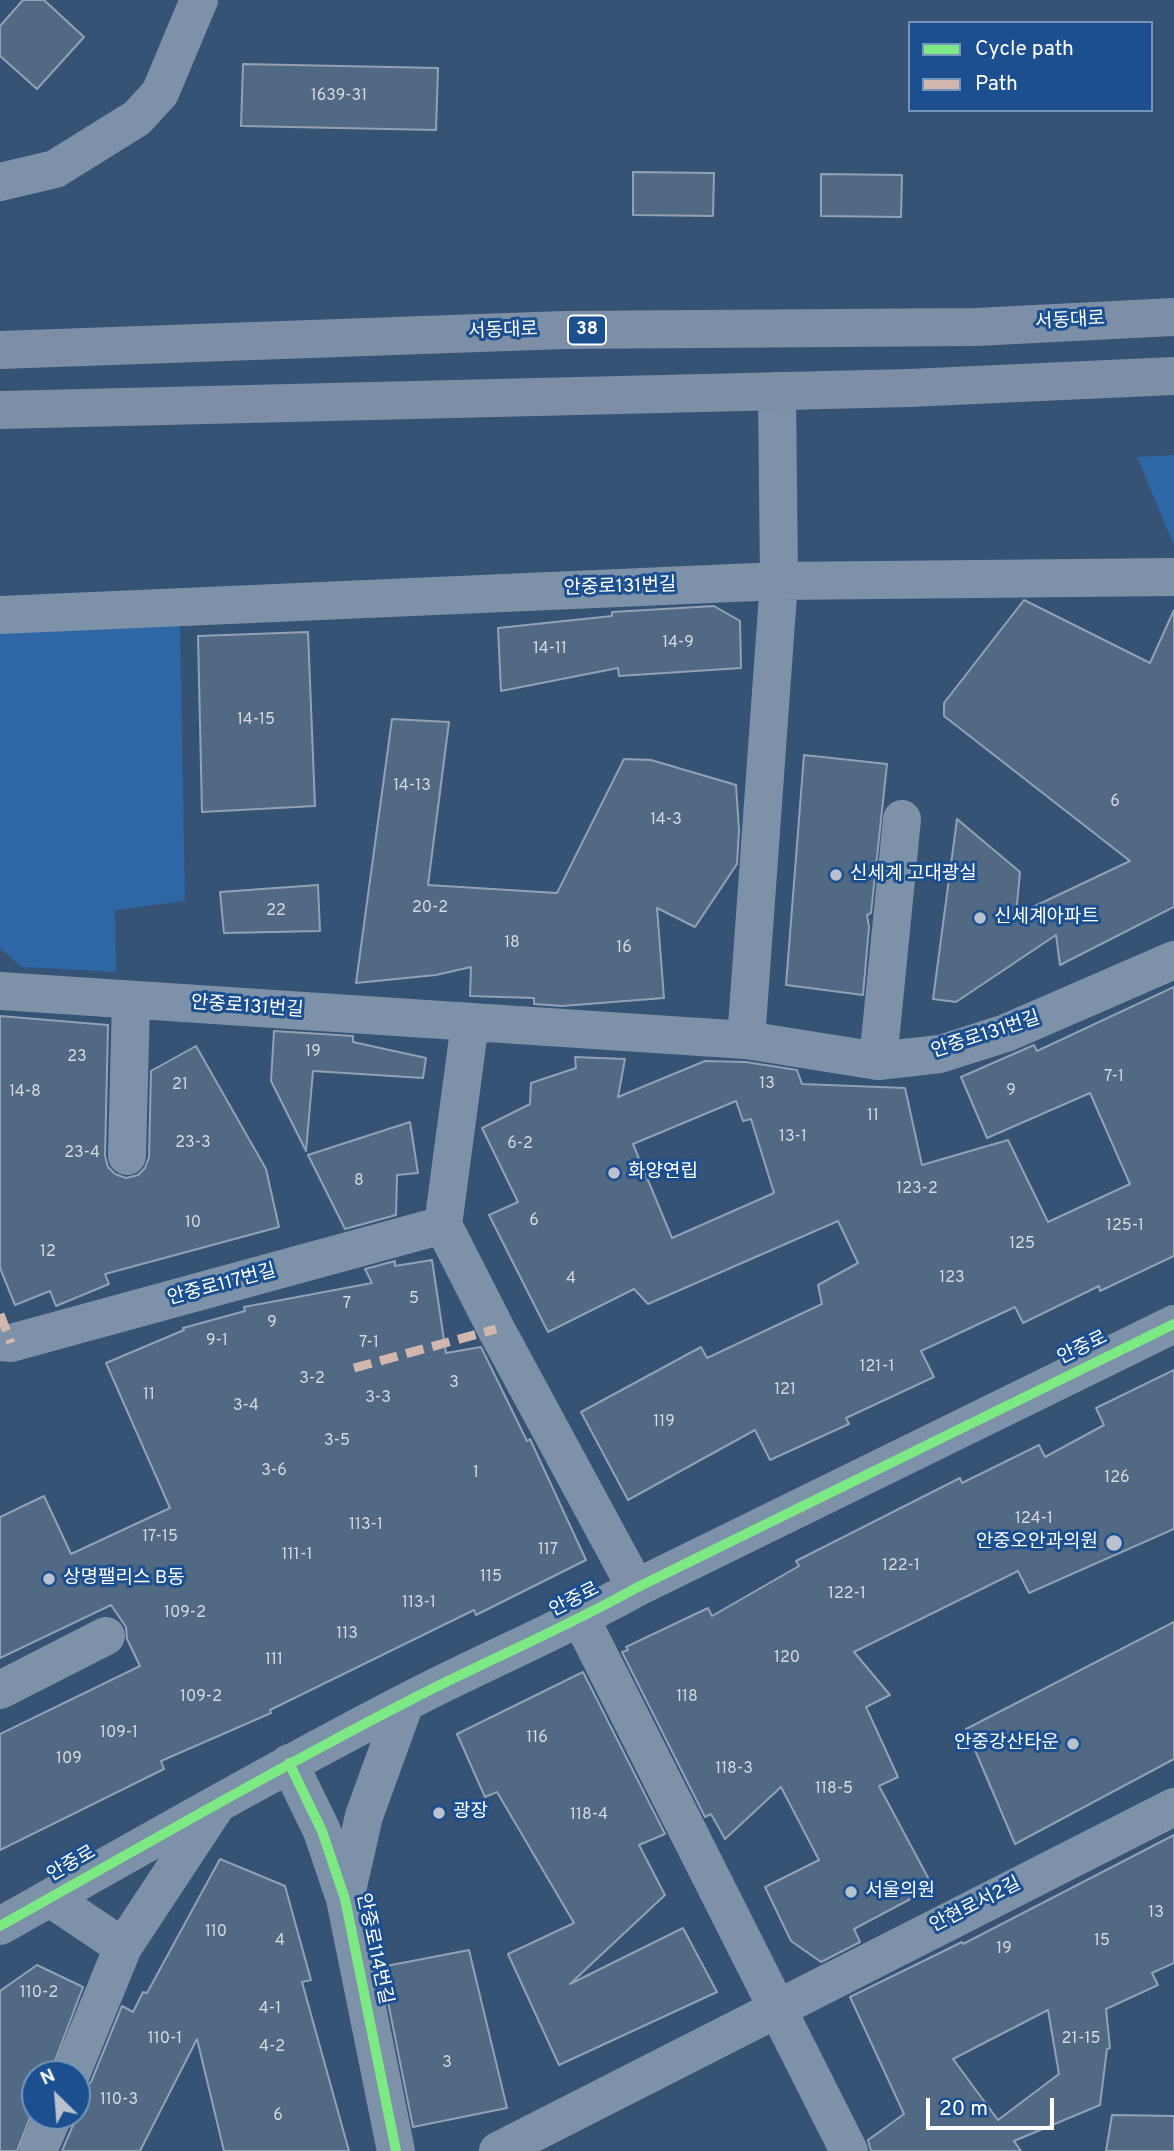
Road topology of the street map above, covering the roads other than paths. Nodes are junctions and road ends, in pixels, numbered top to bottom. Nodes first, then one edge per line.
1 (199, 0) edge
2 (0, 182) edge
3 (1174, 317) edge
4 (0, 350) edge
5 (1174, 376) edge
6 (777, 390) junction
7 (0, 410) edge
8 (1174, 577) edge
9 (779, 581) junction
10 (0, 615) edge
11 (902, 819) dead end
12 (1174, 960) edge
13 (0, 990) edge
14 (131, 1000) junction
15 (470, 1023) junction
16 (746, 1040) junction
17 (878, 1061) junction
18 (127, 1156) dead end
19 (443, 1224) junction
20 (1174, 1324) edge
21 (0, 1342) edge
22 (636, 1588) junction
23 (581, 1619) junction
24 (106, 1636) dead end
25 (0, 1690) edge
26 (405, 1703) junction
27 (289, 1763) junction
28 (218, 1803) junction
29 (1174, 1807) edge
30 (50, 1898) junction
31 (345, 1899) junction
32 (0, 1926) edge
33 (124, 1947) junction
34 (778, 2006) junction
35 (77, 2060) edge
36 (47, 2130) edge
37 (38, 2151) edge
38 (396, 2151) edge
39 (498, 2151) edge
40 (849, 2151) edge

1 - 2 street
3 - 4 main road, 서동대로 / 38
5 - 6 main road
6 - 7 main road
6 - 9 street
8 - 9 street
9 - 10 street, 안중로131번길
9 - 16 street
11 - 17 street
12 - 17 street, 안중로131번길
13 - 14 street, 안중로131번길
14 - 15 street, 안중로131번길
14 - 18 street
15 - 16 street, 안중로131번길
15 - 19 street
16 - 17 street, 안중로131번길
19 - 21 street, 안중로117번길
19 - 22 street
20 - 22 street, 안중로
22 - 23 street, 안중로
23 - 26 street, 안중로
23 - 34 street, 안중로
24 - 25 street
26 - 27 street, 안중로
26 - 31 street
27 - 28 street, 안중로
27 - 31 street, 안중로114번길
28 - 30 street, 안중로
28 - 33 street, 안중로
29 - 34 street, 안현로서2길
30 - 32 street, 안중로
30 - 33 street
31 - 38 street, 안중로114번길
33 - 35 street, 안중로
34 - 39 street, 안현로서2길
34 - 40 street
36 - 37 street

